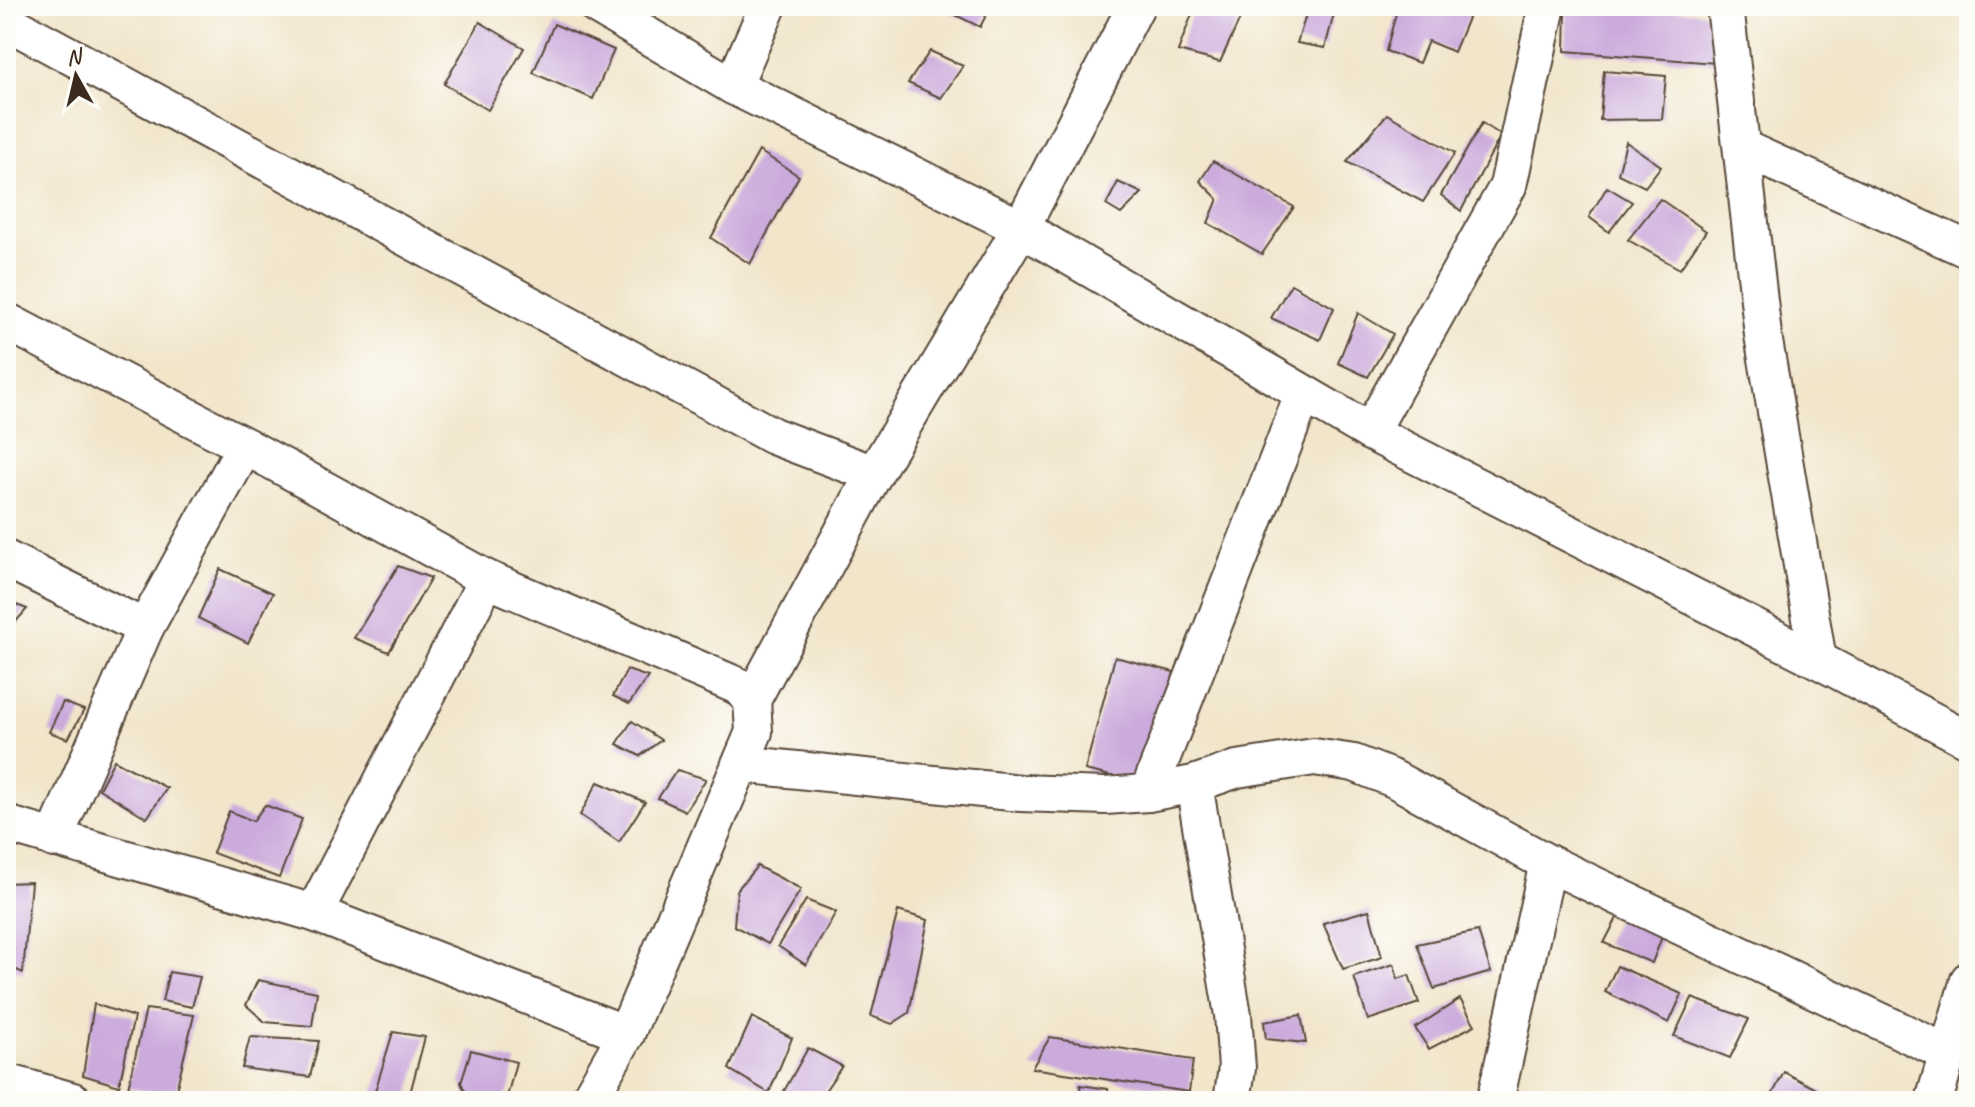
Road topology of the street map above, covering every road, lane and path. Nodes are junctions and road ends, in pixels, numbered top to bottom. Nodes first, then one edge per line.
1 (597, 6) edge
2 (768, 6) edge
3 (1136, 6) edge
4 (1547, 6) edge
5 (1725, 6) edge
6 (6, 21) edge
7 (733, 86) junction
8 (1742, 148) junction
9 (1021, 228) junction
10 (1969, 250) edge
11 (6, 321) edge
12 (1303, 395) junction
13 (1370, 432) junction
14 (245, 446) junction
15 (874, 474) junction
16 (6, 559) edge
17 (487, 579) junction
18 (145, 628) junction
19 (1818, 660) junction
20 (752, 700) junction
21 (1969, 740) edge
22 (740, 764) junction
23 (1194, 784) junction
24 (1148, 793) junction
25 (6, 824) edge
26 (54, 839) junction
27 (1548, 863) junction
28 (314, 913) junction
29 (1969, 980) edge
30 (626, 1034) junction
31 (1947, 1053) junction
32 (6, 1082) edge
33 (73, 1101) edge
34 (588, 1101) edge
35 (1232, 1101) edge
36 (1495, 1101) edge
37 (1934, 1101) edge

1 - 7 street
2 - 7 street
3 - 9 street
4 - 13 street
5 - 8 street
6 - 15 street
7 - 9 street
8 - 10 street
8 - 19 street
9 - 12 street
9 - 15 street
11 - 14 street
12 - 13 street
12 - 24 street
13 - 19 street
14 - 17 street
14 - 18 street
15 - 20 street
16 - 18 street
17 - 20 street
17 - 28 street
18 - 26 street
19 - 21 street
20 - 22 street
22 - 24 street
22 - 30 street
23 - 24 street
23 - 27 street
23 - 35 street
25 - 26 street
26 - 28 street
27 - 31 street
27 - 36 street
28 - 30 street
29 - 31 street
30 - 34 street
31 - 37 street
32 - 33 street

